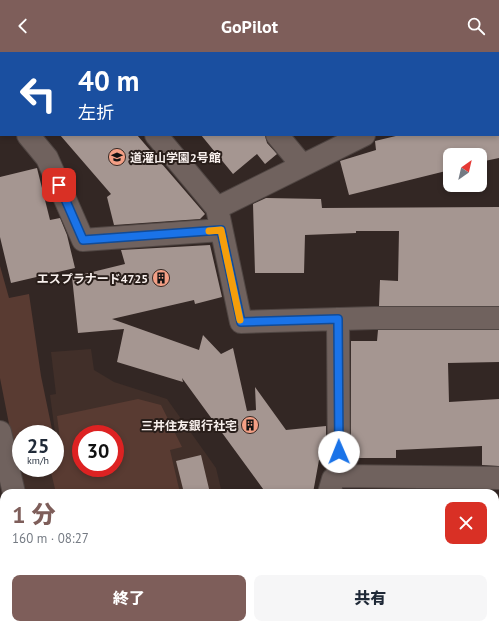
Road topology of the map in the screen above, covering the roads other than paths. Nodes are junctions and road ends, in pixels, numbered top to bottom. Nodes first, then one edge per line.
1 (29, 136) edge
2 (157, 136) edge
3 (278, 136) edge
4 (362, 136) edge
5 (302, 165) junction
6 (217, 208) junction
7 (221, 230) junction
8 (499, 318) edge
9 (338, 319) junction
10 (0, 432) edge
11 (499, 478) edge
12 (334, 485) edge
13 (13, 489) edge

1 - 7 street
2 - 6 street
3 - 5 street
4 - 5 street
5 - 6 street
6 - 7 street
7 - 9 street
8 - 9 street
9 - 12 street
10 - 13 street
11 - 12 street

